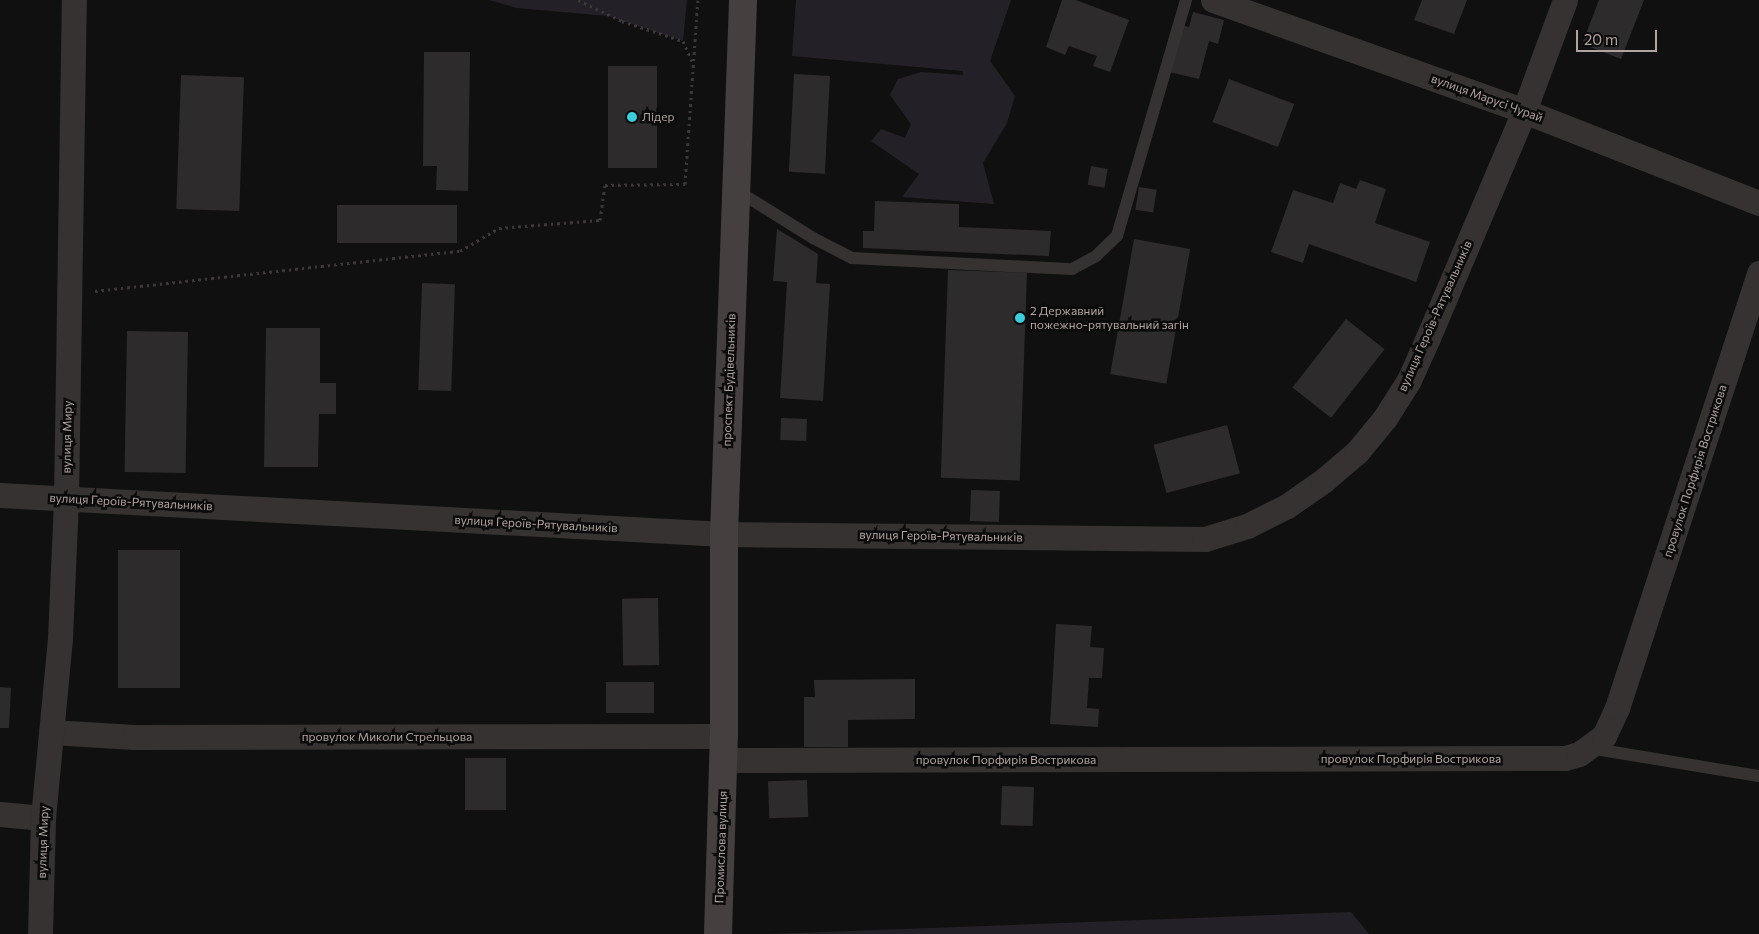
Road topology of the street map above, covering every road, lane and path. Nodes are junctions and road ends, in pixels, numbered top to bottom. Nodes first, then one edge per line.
1 (74, 0) edge
2 (578, 0) edge
3 (698, 0) edge
4 (743, 0) edge
5 (1186, 0) edge
6 (1213, 0) edge
7 (1565, 0) edge
8 (694, 64) junction
9 (1524, 111) junction
10 (736, 190) junction
11 (1759, 203) edge
12 (1759, 273) edge
13 (69, 293) junction
14 (0, 495) edge
15 (66, 499) junction
16 (724, 534) junction
17 (51, 732) junction
18 (724, 748) junction
19 (1589, 748) junction
20 (1759, 776) edge
21 (0, 814) edge
22 (43, 818) junction
23 (40, 934) edge
24 (718, 934) edge

1 - 13 street, вулиця Миру
2 - 8 path
3 - 8 path
4 - 10 street, проспект Будівельників
5 - 10 lane
6 - 9 street, вулиця Марусі Чурай
7 - 9 street, вулиця Героїв-Рятувальників
8 - 13 path
9 - 11 street, вулиця Марусі Чурай
9 - 16 street, вулиця Героїв-Рятувальників
10 - 16 street, проспект Будівельників
12 - 19 street, провулок Порфирія Вострикова
13 - 15 street, вулиця Миру
14 - 15 street, вулиця Героїв-Рятувальників
15 - 16 street, вулиця Героїв-Рятувальників
15 - 17 street, вулиця Миру
16 - 18 street, проспект Будівельників
17 - 18 street, провулок Миколи Стрельцова
17 - 22 street, вулиця Миру
18 - 19 street, провулок Порфирія Вострикова
18 - 24 street, Промислова вулиця
19 - 20 lane
21 - 22 street
22 - 23 street, вулиця Миру

